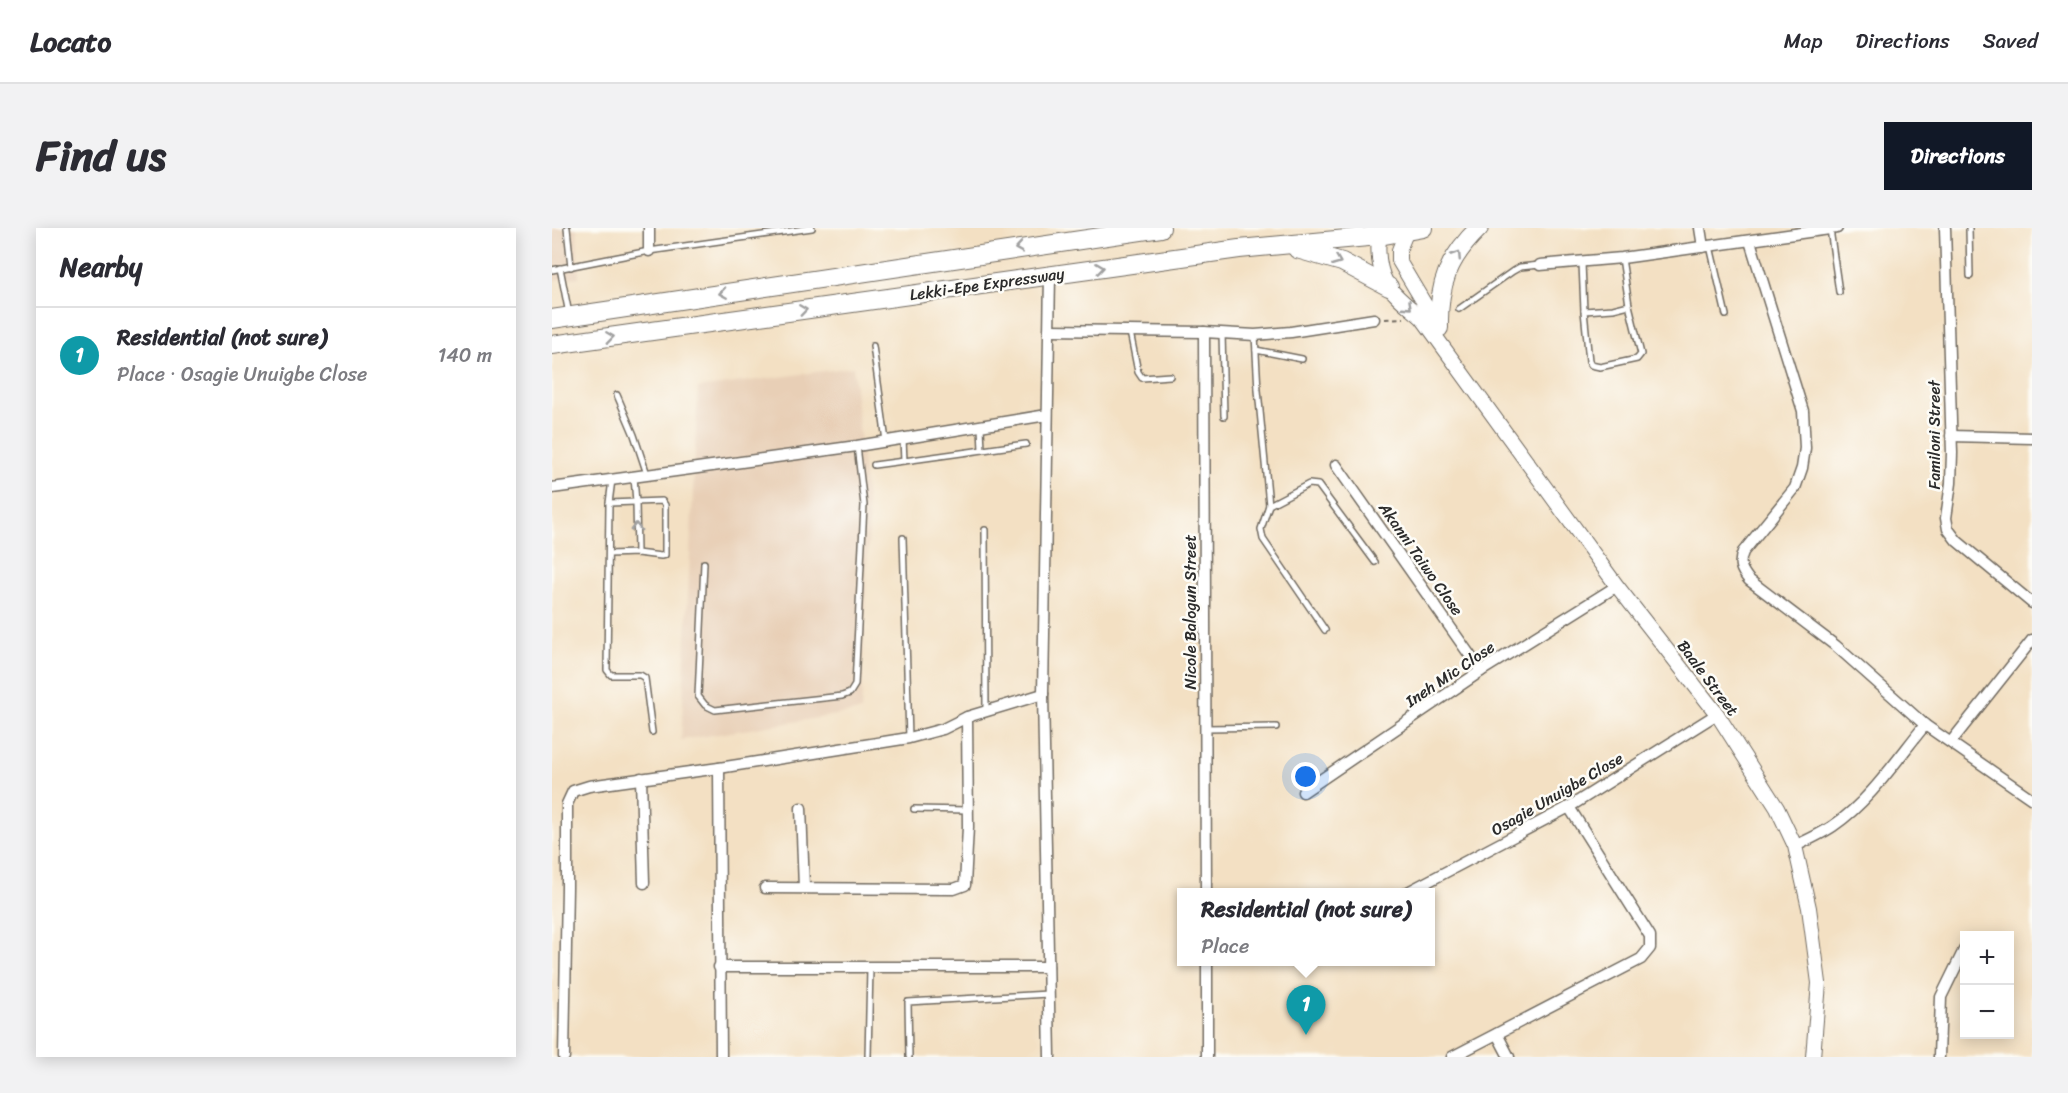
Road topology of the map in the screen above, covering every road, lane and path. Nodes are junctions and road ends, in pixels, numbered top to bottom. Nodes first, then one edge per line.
1 (567, 228) edge
2 (649, 228) edge
3 (812, 228) edge
4 (1161, 228) edge
5 (1339, 228) edge
6 (1479, 228) edge
7 (1700, 228) edge
8 (1834, 228) edge
9 (1945, 228) edge
10 (1970, 228) edge
11 (1135, 229) edge
12 (1398, 230) edge
13 (1750, 241) junction
14 (1707, 247) junction
15 (1239, 249) junction
16 (649, 251) junction
17 (1622, 258) junction
18 (1161, 260) junction
19 (1582, 263) junction
20 (1540, 265) joint
21 (571, 267) junction
22 (560, 268) junction
23 (552, 270) edge
24 (1050, 275) junction
25 (1970, 276) dead end
26 (1389, 287) junction
27 (1839, 292) dead end
28 (1629, 304) junction
29 (1459, 309) dead end
30 (1584, 311) junction
31 (1726, 315) dead end
32 (561, 317) edge
33 (1422, 318) junction
34 (1374, 319) joint
35 (1439, 328) junction
36 (1049, 330) junction
37 (1130, 332) junction
38 (1204, 332) junction
39 (1222, 333) junction
40 (1255, 335) junction
41 (552, 345) edge
42 (873, 346) dead end
43 (1256, 350) junction
44 (1302, 359) dead end
45 (1456, 366) junction
46 (1170, 376) dead end
47 (617, 395) dead end
48 (1047, 415) junction
49 (1224, 416) dead end
50 (981, 427) junction
51 (1951, 436) junction
52 (2032, 438) edge
53 (903, 439) junction
54 (886, 441) junction
55 (1026, 444) dead end
56 (857, 446) junction
57 (982, 450) junction
58 (904, 461) junction
59 (874, 465) dead end
60 (1336, 465) dead end
61 (647, 474) junction
62 (634, 476) junction
63 (612, 480) junction
64 (552, 488) edge
65 (636, 502) junction
66 (609, 503) junction
67 (1269, 505) junction
68 (985, 530) dead end
69 (903, 538) dead end
70 (637, 553) junction
71 (609, 554) junction
72 (1375, 562) dead end
73 (704, 563) dead end
74 (1617, 586) junction
75 (2032, 603) edge
76 (1325, 630) dead end
77 (2032, 640) edge
78 (1481, 671) junction
79 (1043, 694) junction
80 (986, 711) junction
81 (1717, 714) junction
82 (967, 717) junction
83 (1925, 725) junction
84 (1206, 728) junction
85 (1276, 728) dead end
86 (652, 732) dead end
87 (909, 738) junction
88 (1951, 742) junction
89 (719, 768) junction
90 (641, 778) junction
91 (1303, 792) dead end
92 (2032, 799) edge
93 (1569, 807) junction
94 (801, 808) dead end
95 (914, 809) dead end
96 (968, 810) junction
97 (1795, 846) junction
98 (644, 883) dead end
99 (765, 888) dead end
100 (804, 888) junction
101 (1206, 888) edge
102 (1416, 888) edge
103 (552, 950) edge
104 (565, 950) junction
105 (1960, 958) edge
106 (1207, 966) edge
107 (719, 967) junction
108 (1048, 967) junction
109 (870, 968) junction
110 (1048, 994) junction
111 (1497, 1034) junction
112 (564, 1057) edge
113 (721, 1057) edge
114 (868, 1057) edge
115 (909, 1057) edge
116 (1050, 1057) edge
117 (1207, 1057) edge
118 (1452, 1057) edge
119 (1509, 1057) edge
120 (1813, 1057) edge
121 (1939, 1057) edge

1 - 21 lane
2 - 16 street
3 - 16 lane
4 - 11 highway, Lekki-Epe Expressway
5 - 18 highway
35 -> 6 highway
7 - 14 street
8 - 13 street
8 - 27 lane
9 - 51 street, Familoni Street
10 - 25 lane
11 -> 32 highway, Lekki-Epe Expressway
12 - 15 highway, Lekki-Epe Expressway
12 - 26 street
12 - 35 street
13 - 14 street
13 - 83 street
14 - 17 street
14 - 31 lane
15 - 18 highway, Lekki-Epe Expressway
15 -> 26 highway
16 - 21 lane
17 - 19 street
17 - 28 lane
24 -> 18 highway, Lekki-Epe Expressway
19 - 20 street
19 - 30 lane
20 - 29 lane
21 - 22 lane
22 - 23 lane
22 - 32 lane
24 - 36 street
41 -> 24 highway, Lekki-Epe Expressway
26 -> 33 street
28 - 30 lane
28 - 30 lane
33 - 34 path
33 - 45 street
34 - 40 street
35 - 45 street
36 - 37 street
36 - 48 street
37 - 38 street
37 - 46 lane
38 - 39 street
38 - 84 street, Nicole Balogun Street
39 - 40 street
39 - 49 lane
40 - 43 lane
42 - 54 lane
43 - 44 lane
43 - 67 lane
45 - 74 street, Baale Street
47 - 61 lane
48 - 50 street
48 - 79 street
50 - 53 street
50 - 57 lane
51 - 52 street
51 - 75 street, Familoni Street
53 - 54 street
53 - 58 lane
54 - 56 street
55 - 57 lane
56 - 61 street
56 - 73 lane
57 - 58 lane
58 - 59 lane
60 - 78 street, Akanni Taiwo Close
61 - 62 street
62 - 63 street
62 - 65 lane
63 - 64 street
63 - 66 lane
65 - 66 lane
70 -> 65 lane
65 - 70 lane
66 - 71 lane
67 - 72 lane
67 - 76 lane
68 - 80 lane
69 - 87 lane
70 - 71 lane
71 - 86 lane
74 - 78 street, Ineh Mic Close
74 - 81 street, Baale Street
77 - 88 street
78 - 91 street, Ineh Mic Close
79 - 80 street
79 - 108 street
80 - 82 street
81 - 93 street, Osagie Unuigbe Close
81 - 97 street, Baale Street
82 - 87 street
82 - 96 street
83 - 88 street
83 - 97 street
84 - 85 lane
84 - 101 street, Nicole Balogun Street
87 - 89 street
88 - 92 street
89 - 90 street
89 - 107 street
90 - 98 street
90 - 104 street
93 - 102 street, Osagie Unuigbe Close
93 - 111 street
94 - 100 street
95 - 96 lane
96 - 100 street
97 - 120 street, Baale Street
99 - 100 street
103 - 104 street
104 - 112 street
105 - 121 street
106 - 117 street
107 - 109 street
107 - 113 street
108 - 109 street
108 - 110 street
109 - 114 lane
110 - 115 lane
110 - 116 street
111 - 118 street
111 - 119 street

